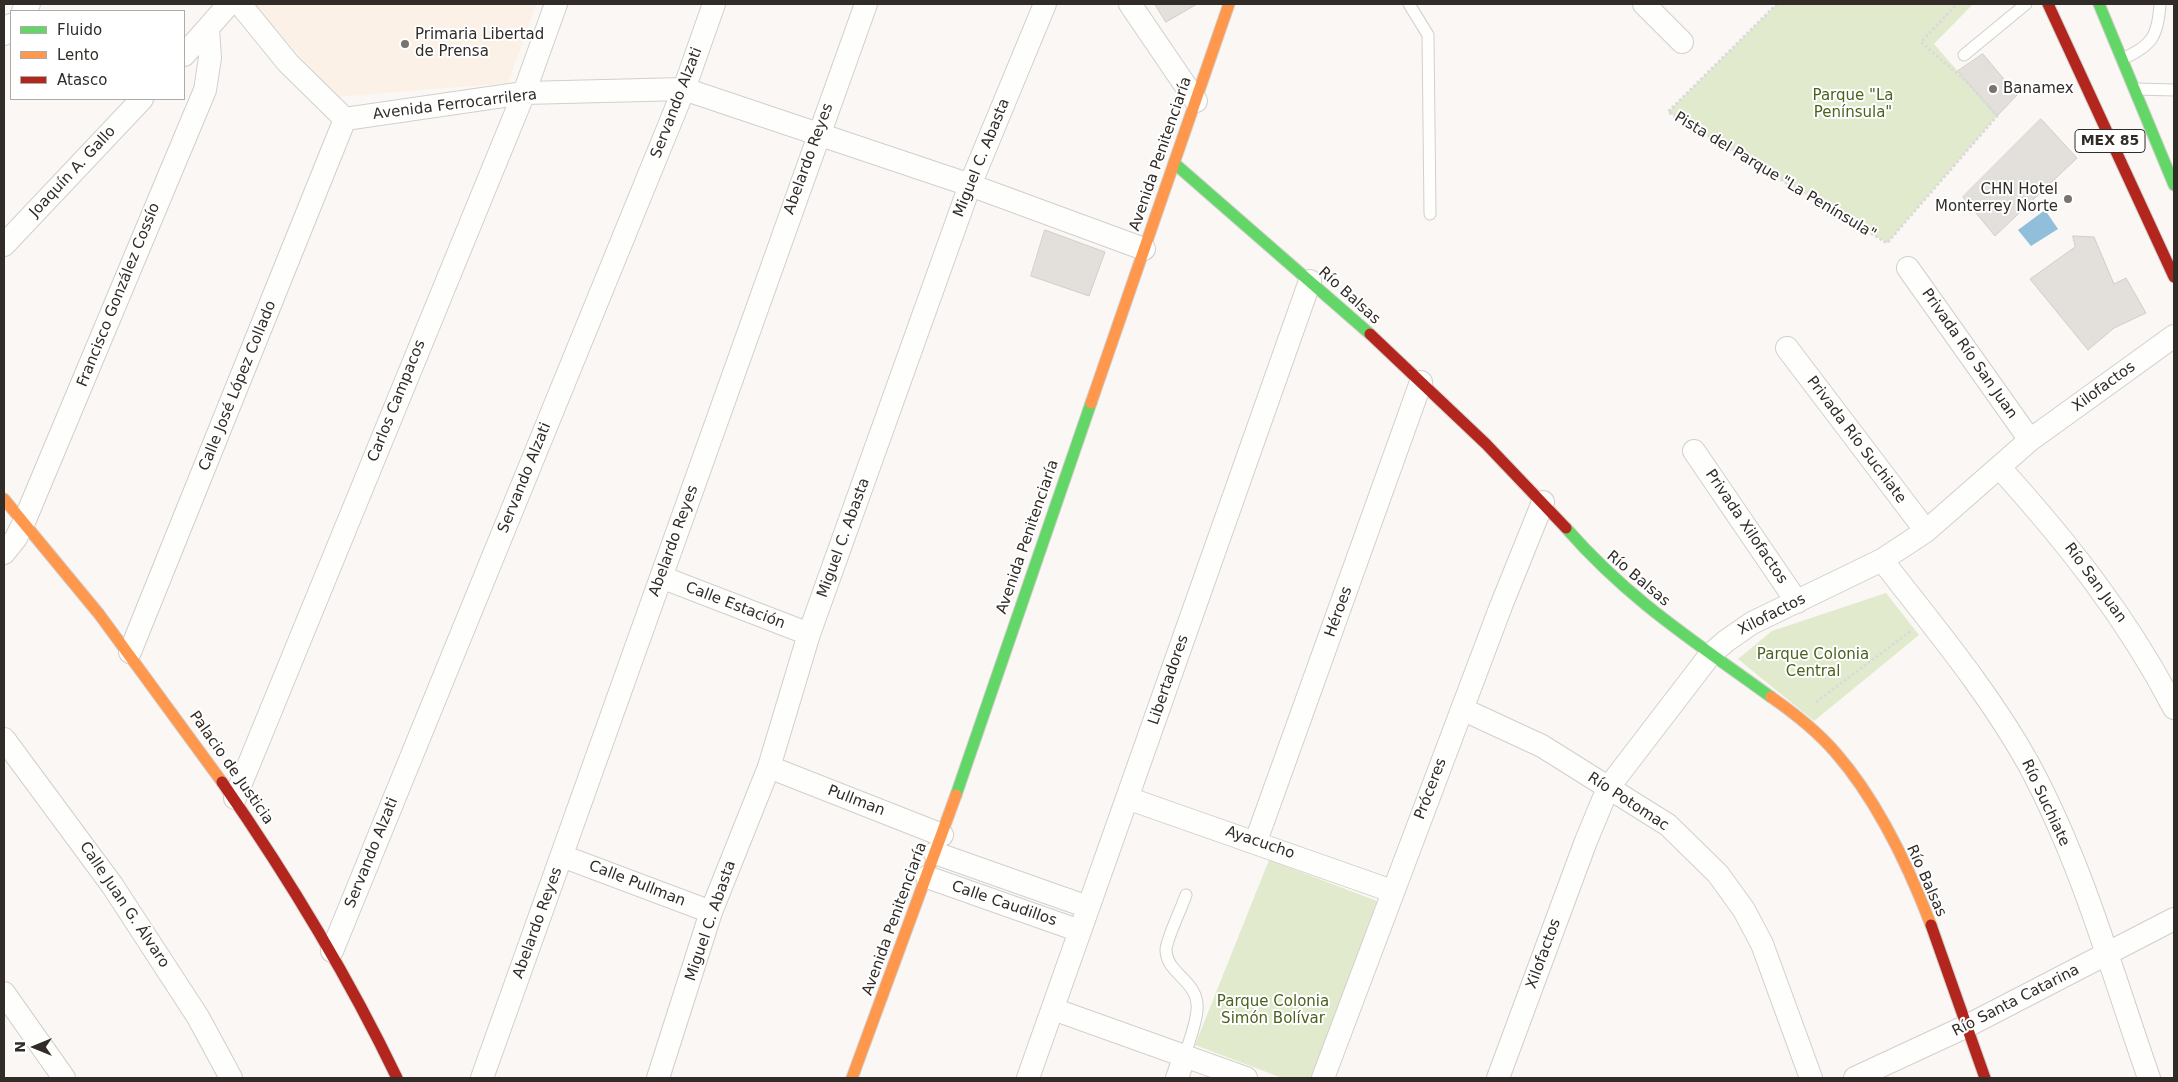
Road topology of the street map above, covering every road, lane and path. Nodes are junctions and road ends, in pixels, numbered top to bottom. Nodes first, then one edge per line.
1 (229, 4) edge
2 (240, 4) edge
3 (556, 4) edge
4 (714, 4) edge
5 (866, 4) edge
6 (1045, 4) edge
7 (1130, 4) edge
8 (1229, 4) edge
9 (1409, 4) edge
10 (1777, 4) edge
11 (1957, 4) edge
12 (2026, 4) edge
13 (2048, 4) edge
14 (2099, 4) edge
15 (2160, 4) edge
16 (1654, 7) edge
17 (208, 29) junction
18 (1682, 42) dead end
19 (185, 53) edge
20 (1964, 56) dead end
21 (2122, 59) junction
22 (2135, 89) junction
23 (684, 90) junction
24 (2174, 90) edge
25 (524, 94) junction
26 (141, 100) edge
27 (1196, 101) junction
28 (345, 119) junction
29 (818, 134) junction
30 (1174, 163) junction
31 (970, 185) junction
32 (2174, 185) edge
33 (1430, 214) dead end
34 (4, 245) edge
35 (1144, 249) junction
36 (1908, 268) dead end
37 (2174, 277) edge
38 (1310, 281) junction
39 (2174, 336) edge
40 (1787, 348) dead end
41 (1421, 382) junction
42 (2030, 440) junction
43 (1694, 451) dead end
44 (2000, 468) junction
45 (4, 499) edge
46 (1544, 502) junction
47 (24, 522) junction
48 (1926, 531) junction
49 (4, 553) edge
50 (1882, 560) junction
51 (661, 578) junction
52 (1797, 602) junction
53 (1928, 619) junction
54 (809, 634) junction
55 (130, 652) junction
56 (1710, 655) junction
57 (1462, 708) junction
58 (2174, 708) edge
59 (1798, 715) junction
60 (4, 739) edge
61 (769, 767) junction
62 (1608, 788) junction
63 (235, 798) junction
64 (1128, 798) junction
65 (1256, 841) junction
66 (939, 844) junction
67 (562, 856) junction
68 (927, 877) junction
69 (1392, 891) junction
70 (1186, 895) dead end
71 (1088, 907) junction
72 (712, 912) junction
73 (2174, 919) edge
74 (1080, 931) junction
75 (332, 950) junction
76 (2106, 955) junction
77 (4, 993) edge
78 (1053, 1009) junction
79 (1967, 1026) junction
80 (1185, 1055) junction
81 (64, 1078) edge
82 (231, 1078) edge
83 (396, 1078) edge
84 (482, 1078) edge
85 (658, 1078) edge
86 (852, 1078) edge
87 (1028, 1078) edge
88 (1177, 1078) edge
89 (1246, 1078) edge
90 (1323, 1078) edge
91 (1498, 1078) edge
92 (1811, 1078) edge
93 (1855, 1078) edge
94 (1984, 1078) edge
95 (2149, 1078) edge

1 - 17 street
2 - 28 street
3 - 25 street, Carlos Campacos
4 - 23 street, Servando Alzati
5 - 29 street, Abelardo Reyes
6 - 31 street, Miguel C. Abasta
7 - 27 street
8 - 27 main road, Avenida Penitenciaría
9 - 33 lane
10 - 11 path, Pista del Parque "La Península"
12 - 20 lane
13 - 37 main road, MEX 85
14 - 21 main road, MEX 85
15 - 21 lane
16 - 18 street
17 - 19 street
17 - 47 street, Francisco González Cossío
21 - 22 main road, MEX 85
22 - 24 lane
22 - 32 main road, MEX 85
23 - 25 street, Avenida Ferrocarrilera
23 - 29 street, Avenida Ferrocarrilera
23 - 75 street, Servando Alzati
25 - 28 street, Avenida Ferrocarrilera
25 - 63 street, Carlos Campacos
26 - 34 street, Joaquín A. Gallo
27 - 30 main road, Avenida Penitenciaría
28 - 55 street, Calle José López Collado
29 - 31 street, Avenida Ferrocarrilera
29 - 51 street, Abelardo Reyes
30 - 35 main road, Avenida Penitenciaría
30 - 38 main road, Río Balsas
31 - 35 street, Avenida Ferrocarrilera
31 - 54 street, Miguel C. Abasta
35 - 66 main road, Avenida Penitenciaría
36 - 42 street, Privada Río San Juan
38 - 41 main road, Río Balsas
38 - 64 street, Libertadores
39 - 42 street, Xilofactos
40 - 48 street, Privada Río Suchiate
41 - 46 main road, Río Balsas
41 - 65 street, Héroes
42 - 44 street, Xilofactos
43 - 52 street, Privada Xilofactos
44 - 48 street, Xilofactos
44 - 58 street, Río San Juan
45 - 47 main road, Palacio de Justicia
46 - 56 main road, Río Balsas
46 - 57 street, Próceres
47 - 49 street, Francisco González Cossío
47 - 55 main road, Palacio de Justicia
48 - 50 street, Xilofactos
50 - 52 street, Xilofactos
50 - 53 street, Río Suchiate
51 - 54 street, Calle Estación
51 - 67 street, Abelardo Reyes
52 - 56 street, Xilofactos
53 - 59 path
53 - 76 street, Río Suchiate
54 - 61 street, Miguel C. Abasta
55 - 63 main road, Palacio de Justicia
56 - 59 main road, Río Balsas
56 - 62 street, Xilofactos
57 - 62 street, Río Potomac
57 - 69 street, Próceres
59 - 79 main road, Río Balsas
60 - 82 street, Calle Juan G. Álvaro
61 - 66 street, Pullman
61 - 72 street, Miguel C. Abasta
62 - 91 street, Xilofactos
62 - 92 street, Río Potomac
63 - 75 main road, Palacio de Justicia
64 - 65 street, Ayacucho
64 - 71 street, Libertadores
65 - 69 street, Ayacucho
66 - 68 main road, Avenida Penitenciaría
66 - 71 street, Calle Caudillos
67 - 72 street, Calle Pullman
67 - 84 street, Abelardo Reyes
68 - 74 street, Calle Caudillos
68 - 86 main road, Avenida Penitenciaría
69 - 90 street, Próceres
70 - 80 lane
71 - 74 street, Libertadores
72 - 85 street, Miguel C. Abasta
73 - 76 street, Río Santa Catarina
74 - 78 street, Libertadores
75 - 83 main road, Palacio de Justicia
76 - 79 street, Río Santa Catarina
76 - 95 street, Río Suchiate
77 - 81 street
78 - 80 street
78 - 87 street, Libertadores
79 - 93 street, Río Santa Catarina
79 - 94 main road, Río Balsas
80 - 88 street
80 - 89 street

